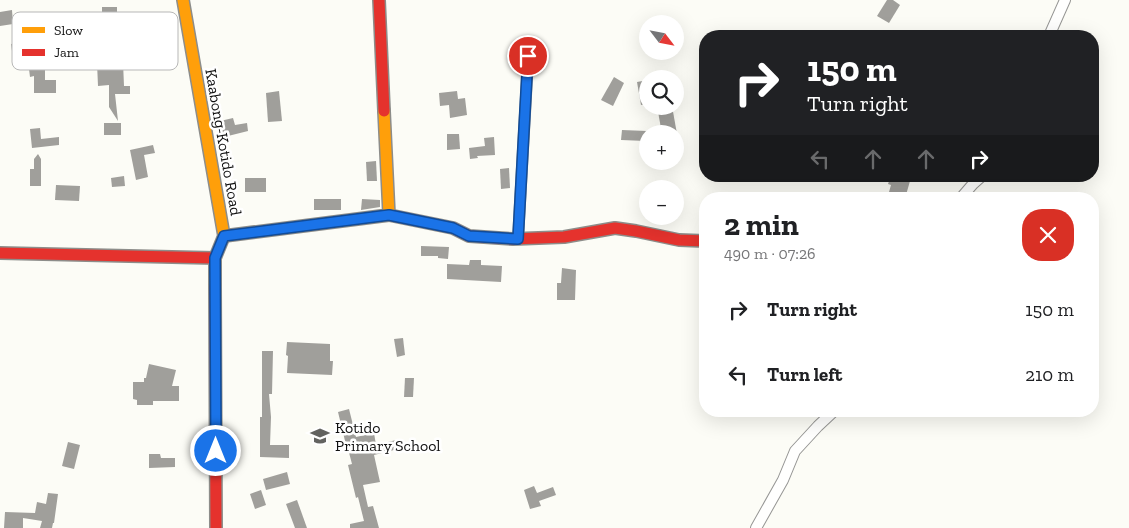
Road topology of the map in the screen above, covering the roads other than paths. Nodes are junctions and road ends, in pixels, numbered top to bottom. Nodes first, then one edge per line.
1 (183, 0) edge
2 (379, 0) edge
3 (1065, 0) edge
4 (1052, 30) edge
5 (529, 42) dead end
6 (975, 182) edge
7 (966, 192) edge
8 (389, 215) junction
9 (224, 236) junction
10 (518, 239) junction
11 (699, 242) edge
12 (0, 253) edge
13 (215, 258) junction
14 (828, 417) edge
15 (216, 528) edge
16 (756, 528) edge

1 - 9 street, Kaabong-Kotido Road
2 - 8 street
3 - 4 street
5 - 10 street
6 - 7 street
8 - 9 street
8 - 10 street
9 - 13 street, Kaabong-Kotido Road
10 - 11 street
12 - 13 street
13 - 15 street, Kaabong-Kotido Road
14 - 16 street

